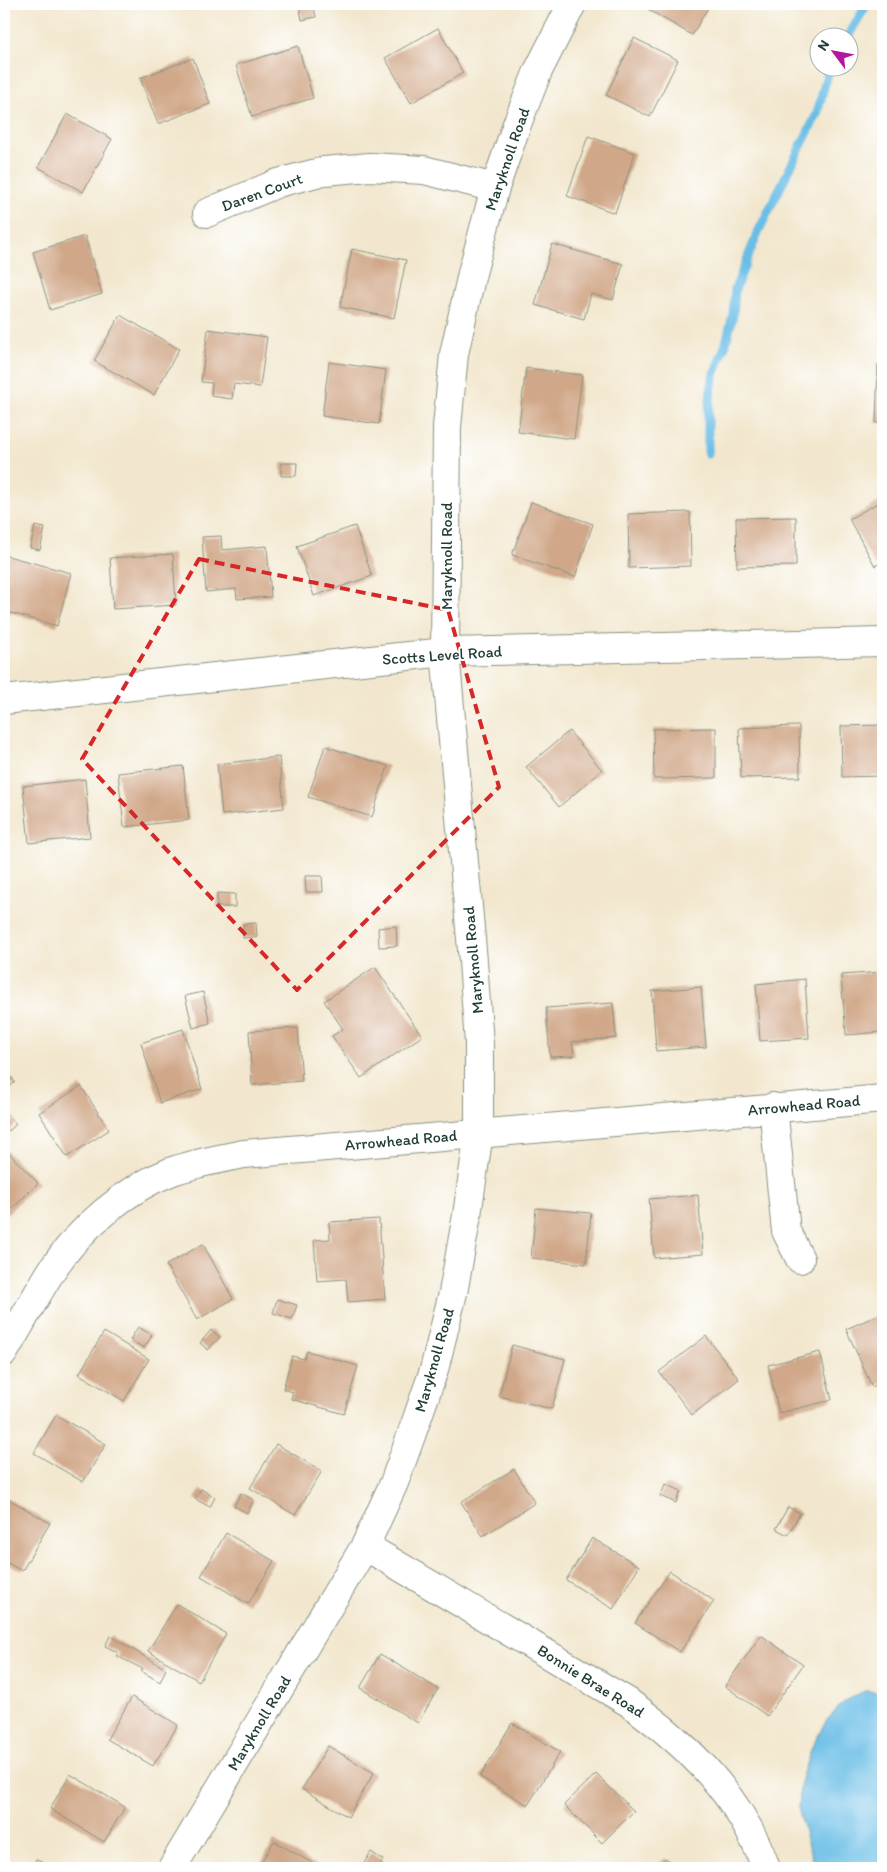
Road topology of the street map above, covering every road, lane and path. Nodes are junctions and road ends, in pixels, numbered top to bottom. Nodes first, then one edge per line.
1 (572, 4) edge
2 (495, 188) junction
3 (207, 213) dead end
4 (883, 642) edge
5 (445, 652) junction
6 (4, 700) edge
7 (883, 1099) edge
8 (773, 1107) junction
9 (480, 1133) junction
10 (800, 1259) dead end
11 (4, 1352) edge
12 (366, 1546) junction
13 (172, 1868) edge
14 (766, 1868) edge

1 - 2 street, Maryknoll Road
2 - 3 street, Daren Court
2 - 5 street, Maryknoll Road
4 - 5 street, Scotts Level Road
5 - 6 street, Scotts Level Road
5 - 9 street, Maryknoll Road
7 - 8 street, Arrowhead Road
8 - 9 street, Arrowhead Road
8 - 10 street
9 - 11 street, Arrowhead Road
9 - 12 street, Maryknoll Road
12 - 13 street, Maryknoll Road
12 - 14 street, Bonnie Brae Road

